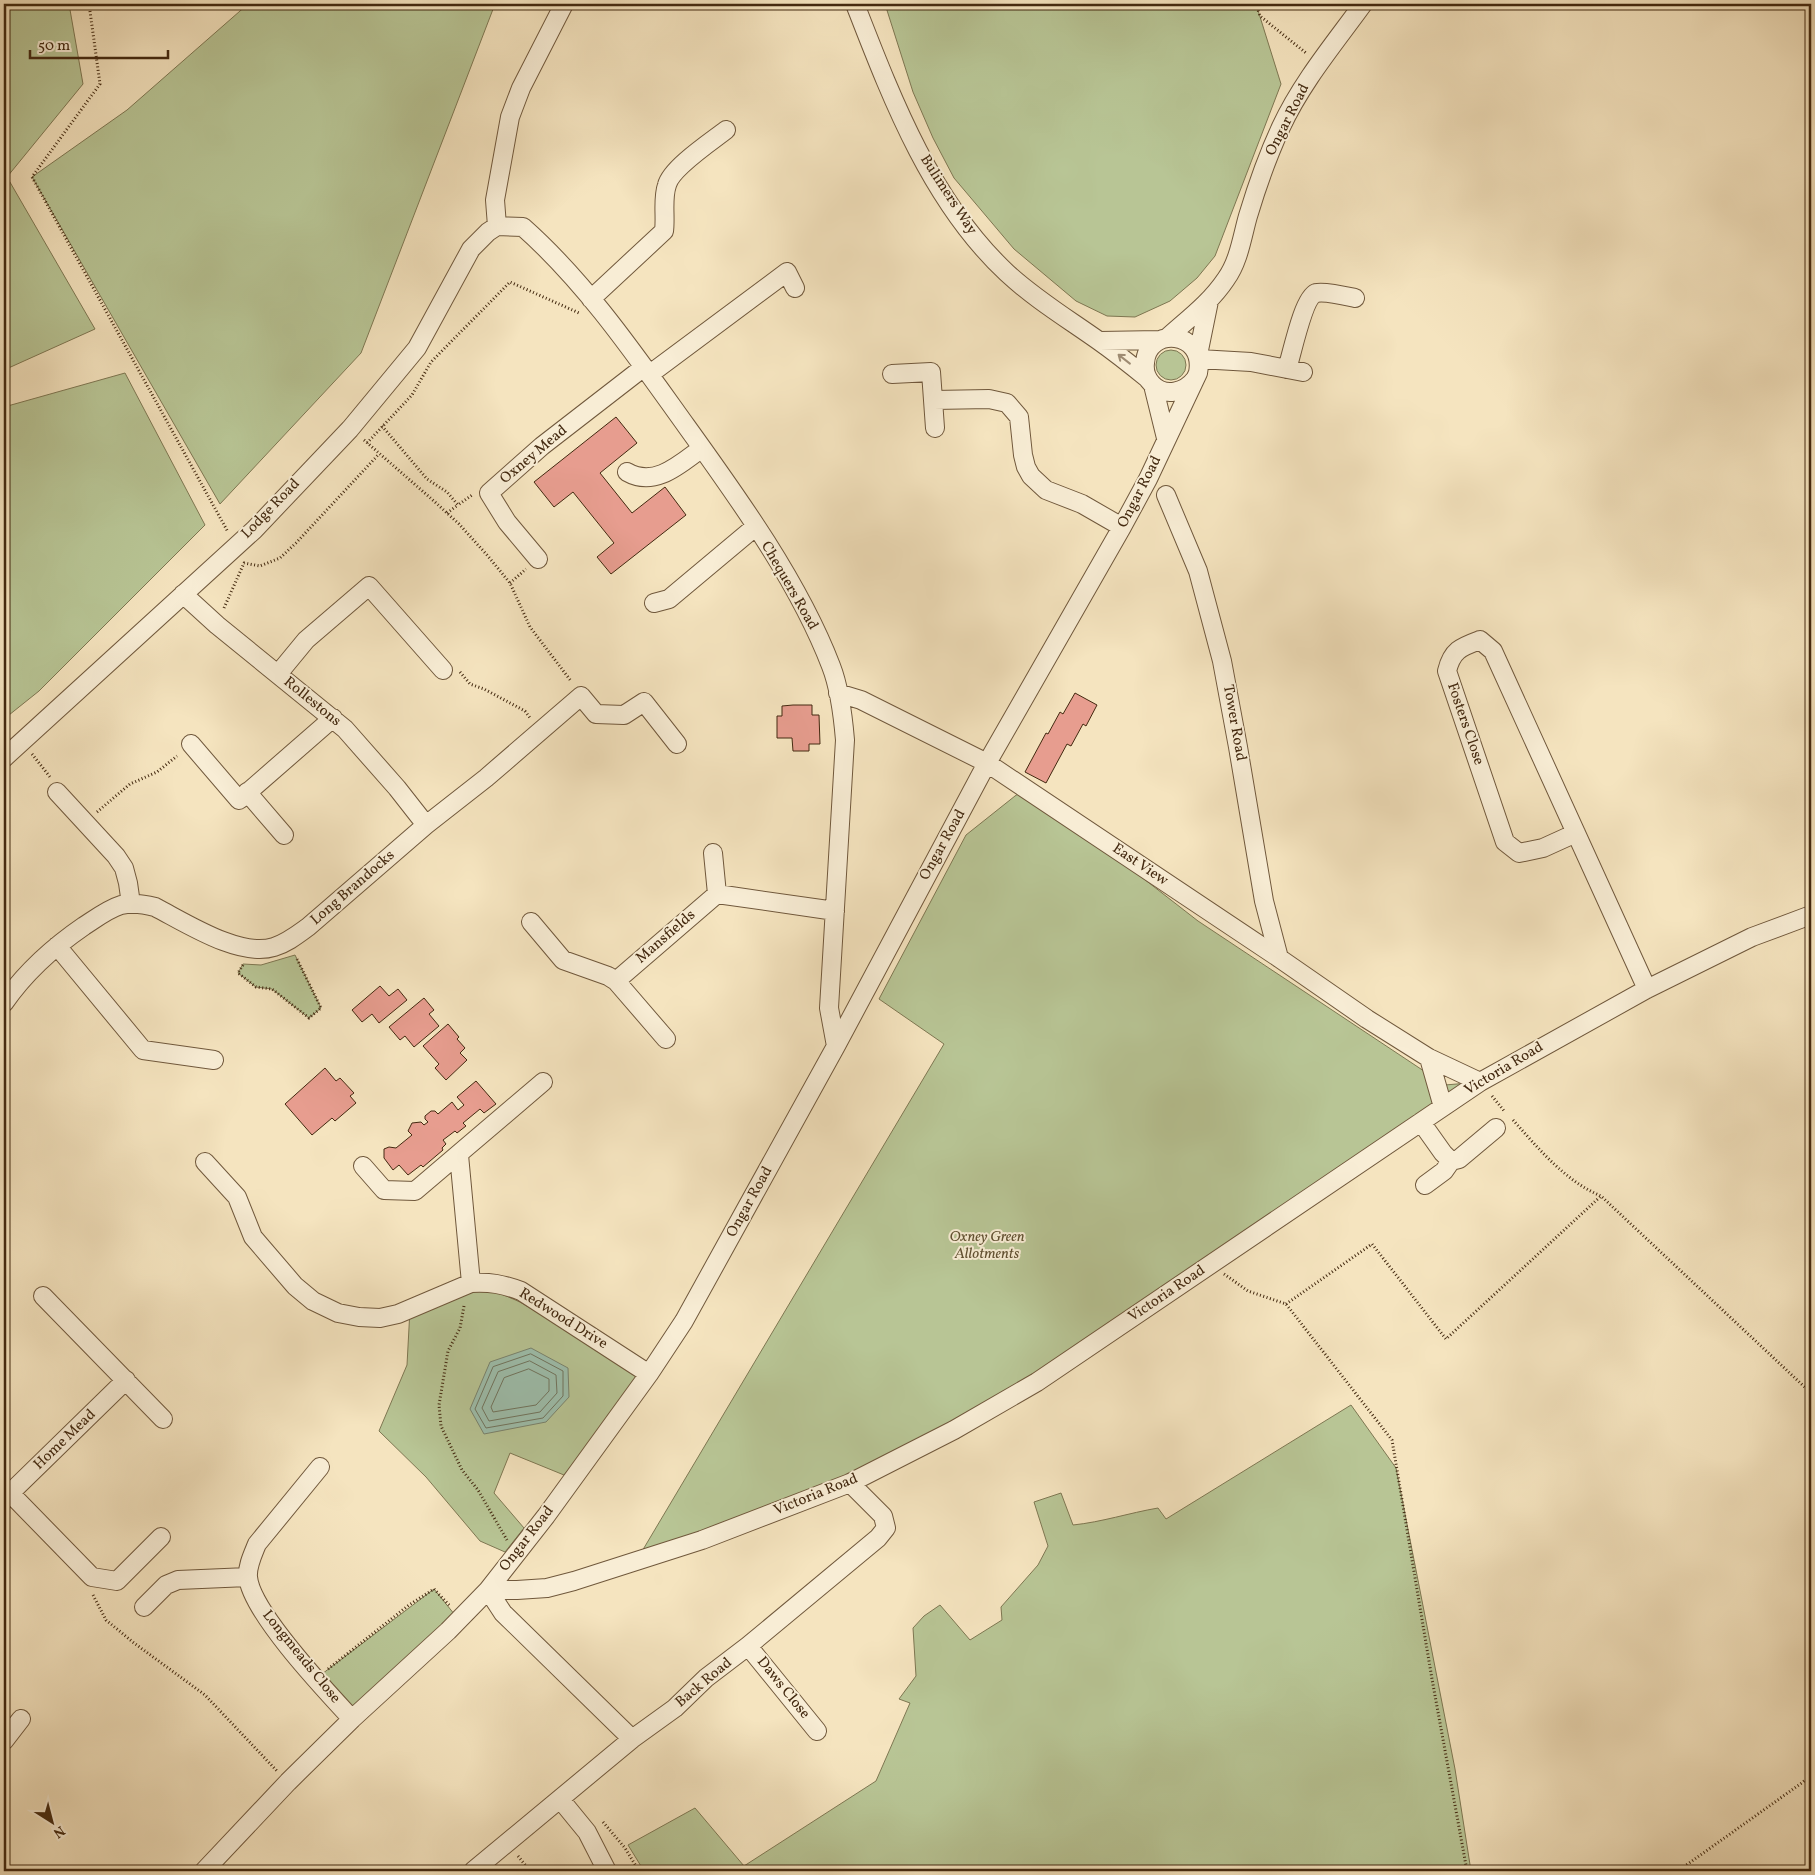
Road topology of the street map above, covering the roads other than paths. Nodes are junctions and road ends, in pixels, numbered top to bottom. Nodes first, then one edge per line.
1 (564, 4) edge
2 (856, 4) edge
3 (1363, 4) edge
4 (726, 130) dead end
5 (497, 226) junction
6 (795, 288) dead end
7 (1355, 298) dead end
8 (1209, 301) junction
9 (586, 307) junction
10 (1163, 339) junction
11 (1100, 341) junction
12 (1198, 357) junction
13 (647, 370) junction
14 (892, 374) dead end
15 (1195, 379) junction
16 (1150, 382) junction
17 (934, 400) junction
18 (935, 428) dead end
19 (1166, 438) junction
20 (702, 448) junction
21 (627, 472) dead end
22 (1166, 495) dead end
23 (756, 527) junction
24 (1122, 527) junction
25 (538, 559) dead end
26 (183, 594) junction
27 (654, 603) dead end
28 (442, 670) road end
29 (278, 674) junction
30 (838, 692) junction
31 (333, 718) junction
32 (191, 744) road end
33 (678, 744) dead end
34 (4, 758) edge
35 (987, 763) junction
36 (57, 792) road end
37 (247, 792) junction
38 (426, 825) junction
39 (1576, 833) junction
40 (284, 835) dead end
41 (713, 853) dead end
42 (717, 894) junction
43 (131, 904) junction
44 (835, 911) junction
45 (1811, 915) edge
46 (531, 922) dead end
47 (57, 946) junction
48 (1280, 958) junction
49 (616, 981) junction
50 (1647, 988) junction
51 (4, 1003) edge
52 (666, 1039) dead end
53 (836, 1046) junction
54 (1430, 1058) junction
55 (214, 1060) dead end
56 (543, 1082) dead end
57 (1480, 1082) junction
58 (1443, 1107) junction
59 (1421, 1122) junction
60 (1496, 1128) dead end
61 (459, 1155) junction
62 (1452, 1161) junction
63 (205, 1162) dead end
64 (363, 1166) dead end
65 (1425, 1185) dead end
66 (471, 1284) junction
67 (43, 1296) dead end
68 (649, 1374) junction
69 (126, 1380) junction
70 (163, 1420) dead end
71 (320, 1468) dead end
72 (850, 1482) junction
73 (7, 1496) edge
74 (162, 1537) dead end
75 (248, 1577) junction
76 (488, 1590) junction
77 (144, 1607) dead end
78 (748, 1646) junction
79 (21, 1719) dead end
80 (352, 1719) junction
81 (817, 1731) dead end
82 (632, 1738) junction
83 (4, 1741) edge
84 (560, 1799) junction
85 (204, 1871) edge
86 (473, 1871) edge
87 (607, 1871) edge

1 - 5 street
2 - 11 street, Bulimers Way
3 - 8 street, Ongar Road
4 - 9 street
5 - 9 street, Chequers Road
5 - 26 street, Lodge Road
6 - 13 street, Oxney Mead
7 - 12 street
8 - 10 street, Ongar Road
8 - 12 street, Ongar Road
9 - 13 street, Chequers Road
10 - 11 street
10 - 12 street
10 - 16 street, Ongar Road
16 -> 11 street, Bulimers Way
12 - 15 street, Ongar Road
13 - 20 street, Chequers Road
13 - 25 street, Oxney Mead
14 - 17 street
15 - 16 street
15 - 19 street, Ongar Road
16 - 19 street, Ongar Road
17 - 18 street
17 - 24 street
19 - 24 street, Ongar Road
20 - 21 street
20 - 23 street, Chequers Road
22 - 48 street, Tower Road
23 - 27 street
23 - 30 street, Chequers Road
24 - 35 street, Ongar Road
26 - 29 street, Rollestons
26 - 34 street, Lodge Road
28 - 29 street
29 - 31 street, Rollestons
30 - 35 street, East View
30 - 44 street, Chequers Road
31 - 37 street
31 - 38 street, Rollestons
32 - 37 street
33 - 38 street, Long Brandocks
35 - 48 street, East View
35 - 53 street, Ongar Road
36 - 43 street
37 - 40 street
38 - 43 street, Long Brandocks
39 - 39 street, Fosters Close
39 - 50 street, Fosters Close
41 - 42 street
42 - 44 street
42 - 49 street, Mansfields
43 - 47 street, Long Brandocks
44 - 53 street, Chequers Road
45 - 50 street, Victoria Road
46 - 49 street
47 - 51 street, Long Brandocks
47 - 55 street
48 - 54 street, East View
49 - 52 street
50 - 57 street, Victoria Road
53 - 68 street, Ongar Road
54 - 57 street, East View
54 - 58 street
56 - 61 street
57 - 58 street, Victoria Road
58 - 59 street, Victoria Road
59 - 62 street
59 - 72 street, Victoria Road
60 - 62 street
61 - 64 street
61 - 66 street
62 - 65 street
63 - 66 street, Redwood Drive
66 - 68 street, Redwood Drive
67 - 69 street
68 - 76 street, Ongar Road
69 - 70 street
69 - 73 street, Home Mead
71 - 75 street
72 - 76 street, Victoria Road
72 - 78 street, Back Road
73 - 74 street
75 - 77 street
75 - 80 street, Longmeads Close
76 - 80 street, Ongar Road
76 - 82 street
78 - 81 street, Daws Close
78 - 82 street, Back Road
79 - 83 street
80 - 85 street, Ongar Road
82 - 84 street, Back Road
84 - 86 street, Back Road
84 - 87 street

